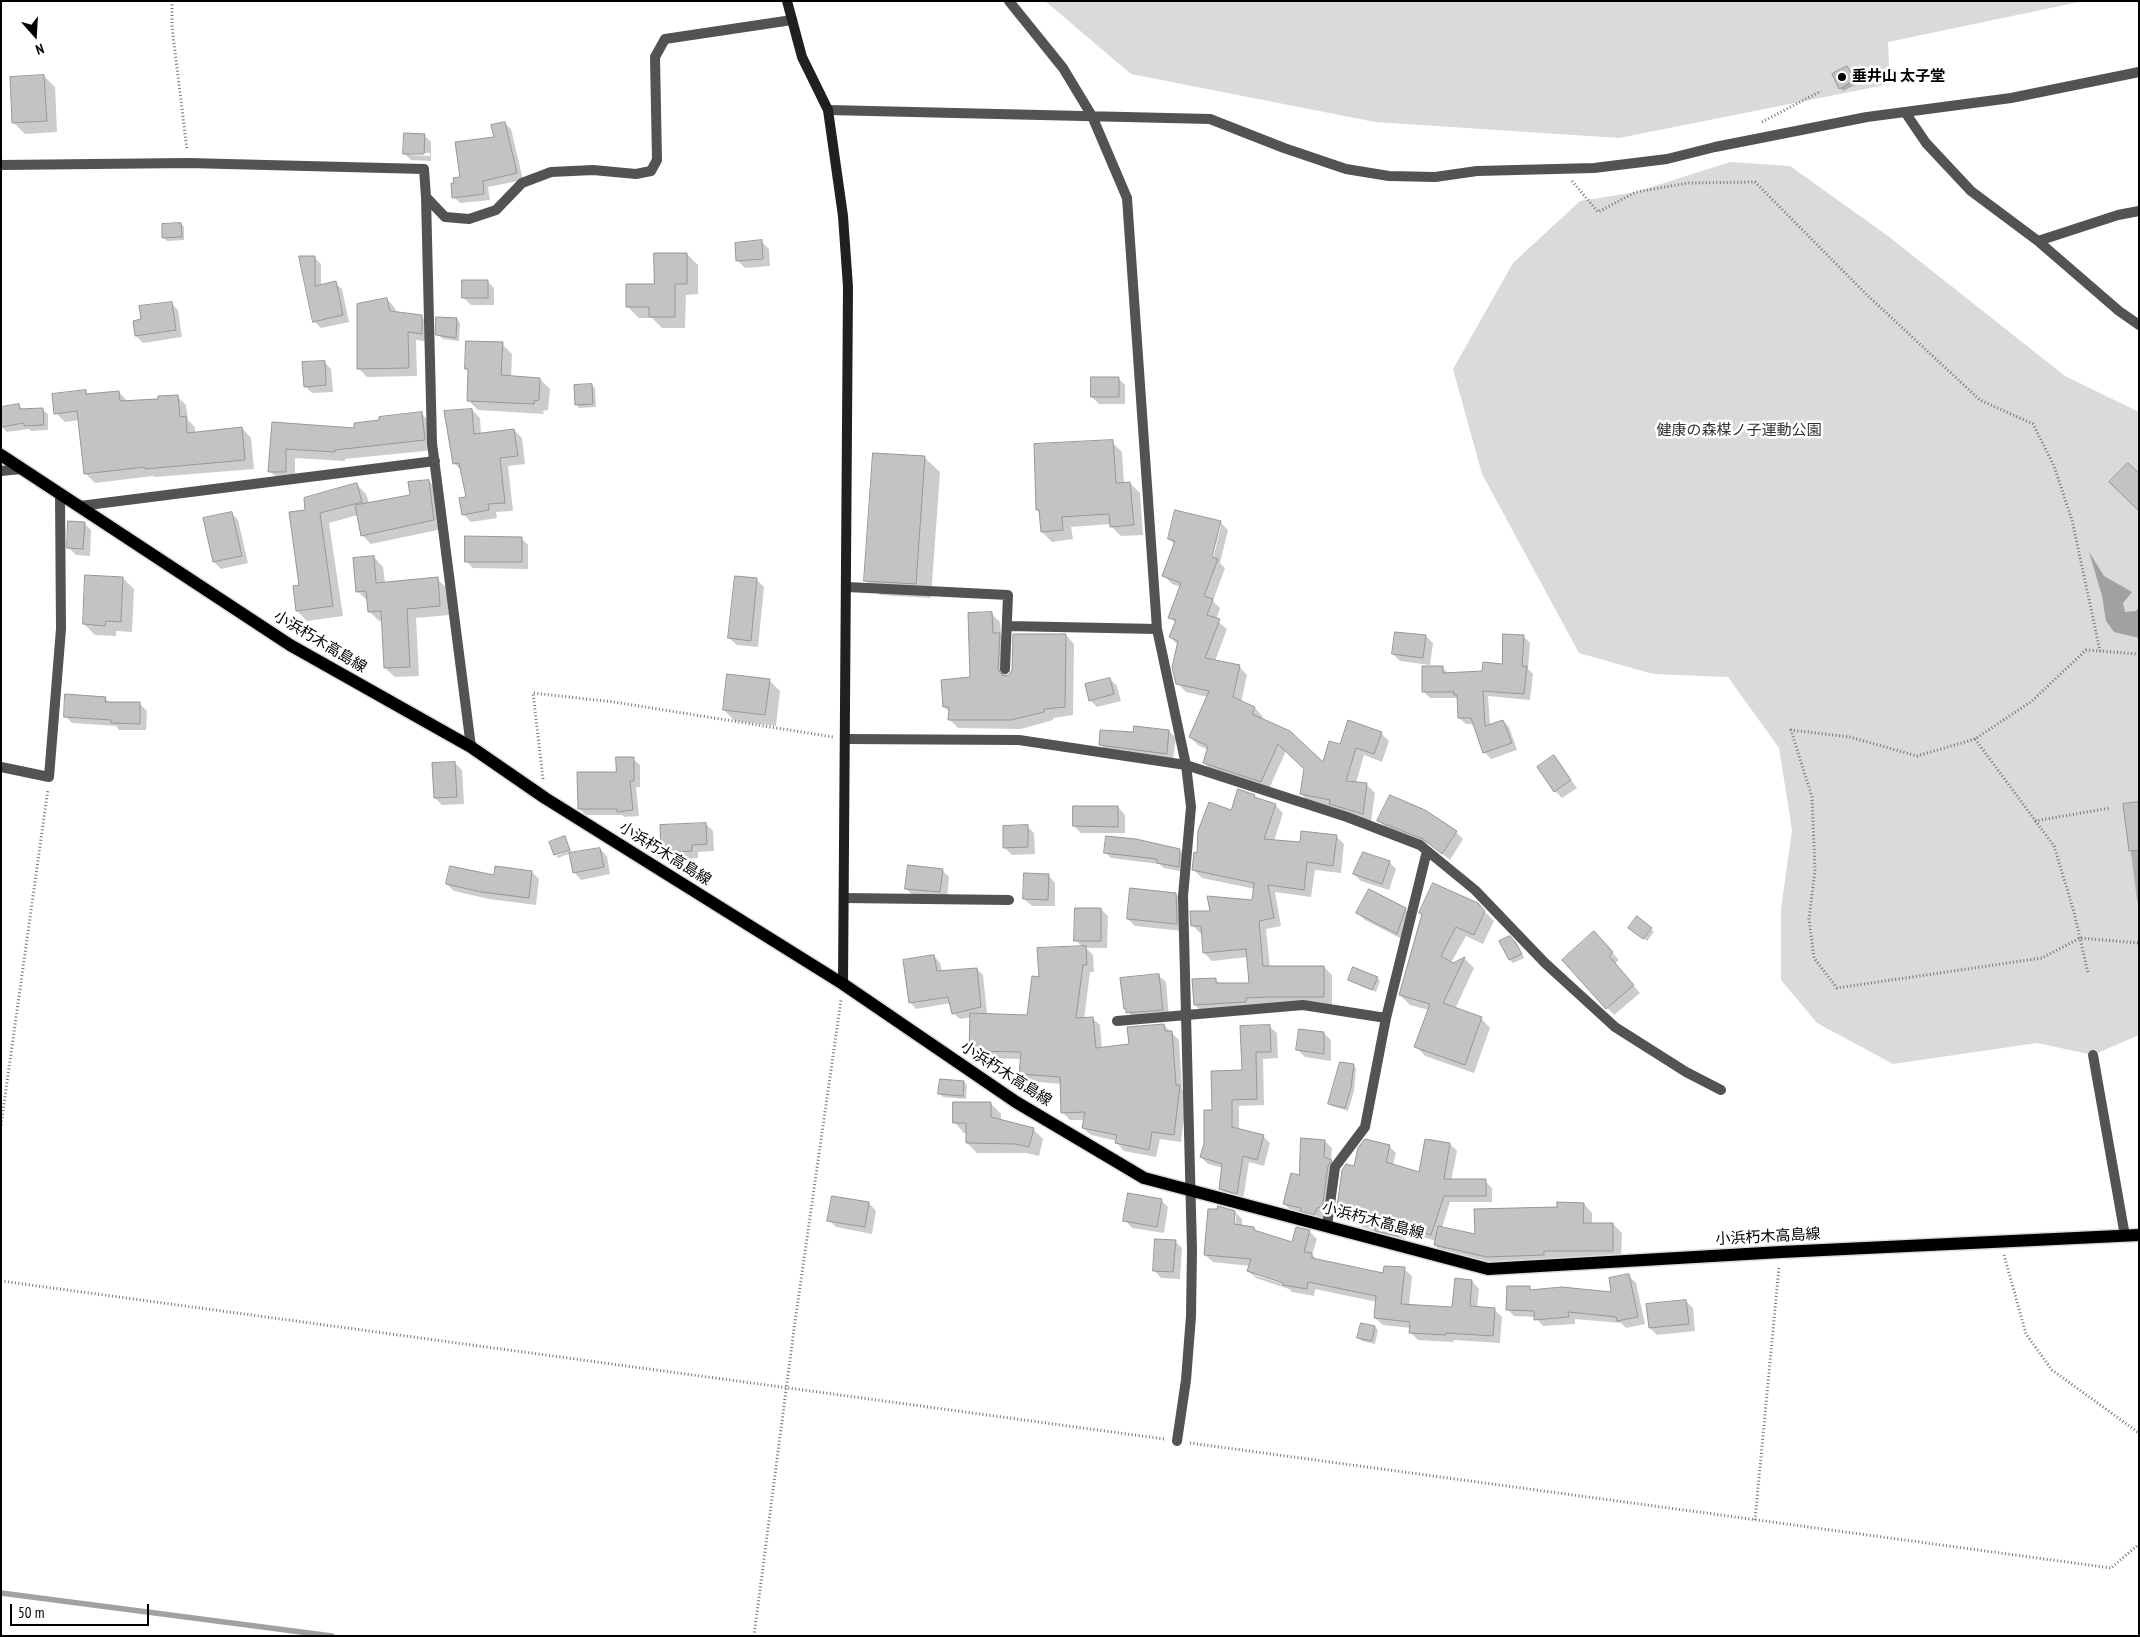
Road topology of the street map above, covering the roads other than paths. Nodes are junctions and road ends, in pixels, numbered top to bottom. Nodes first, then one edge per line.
1 (787, 1) edge
2 (1009, 1) edge
3 (792, 20) junction
4 (2139, 72) edge
5 (828, 110) junction
6 (1905, 112) junction
7 (1092, 116) junction
8 (1, 165) edge
9 (426, 197) junction
10 (2139, 211) edge
11 (2038, 241) junction
12 (2139, 325) edge
13 (1, 455) edge
14 (435, 462) junction
15 (21, 469) junction
16 (1, 471) edge
17 (60, 494) junction
18 (80, 506) junction
19 (847, 587) junction
20 (1007, 626) junction
21 (1156, 629) junction
22 (1005, 669) dead end
23 (846, 739) junction
24 (470, 747) junction
25 (1186, 765) junction
26 (1, 767) edge
27 (1427, 851) junction
28 (844, 898) junction
29 (1009, 900) dead end
30 (844, 984) junction
31 (1186, 1015) junction
32 (1386, 1018) junction
33 (1117, 1020) dead end
34 (2093, 1054) dead end
35 (1721, 1090) dead end
36 (1190, 1190) junction
37 (1327, 1226) junction
38 (2139, 1235) edge
39 (2124, 1236) junction
40 (1177, 1441) road end

1 - 3 main road
2 - 7 street
3 - 5 main road
3 - 9 street
4 - 6 street
5 - 7 street
5 - 19 main road
6 - 7 street
6 - 11 street
7 - 21 street
8 - 9 street
9 - 14 street
10 - 11 street
11 - 12 street
13 - 15 main road, 小浜朽木高島線
14 - 18 street
14 - 24 street
15 - 16 street
15 - 17 main road, 小浜朽木高島線
17 - 18 main road, 小浜朽木高島線
17 - 26 street
18 - 24 main road, 小浜朽木高島線
19 - 20 street
19 - 23 main road
20 - 21 street
20 - 22 street
21 - 25 street
23 - 25 street
23 - 28 main road
24 - 30 main road, 小浜朽木高島線
25 - 27 street
25 - 31 street
27 - 32 street
27 - 35 street
28 - 29 street
28 - 30 main road
30 - 36 main road, 小浜朽木高島線
31 - 32 street
31 - 33 street
31 - 36 street
32 - 37 street
34 - 39 street
36 - 37 main road, 小浜朽木高島線
36 - 40 street
37 - 39 main road, 小浜朽木高島線
38 - 39 main road, 小浜朽木高島線

